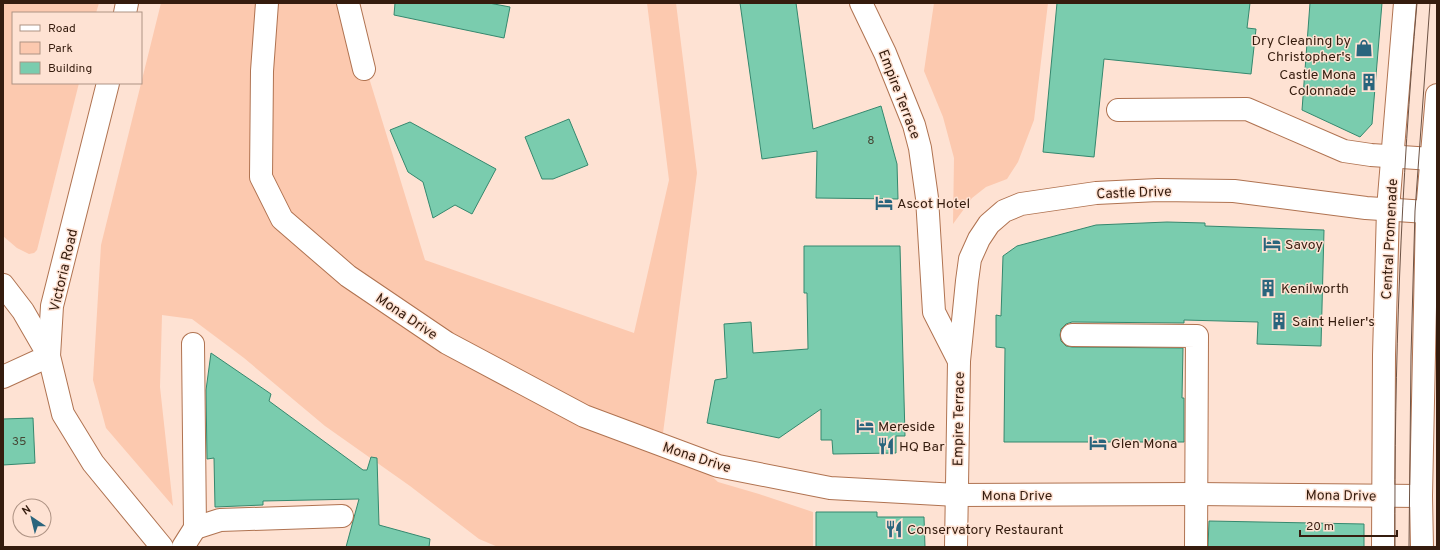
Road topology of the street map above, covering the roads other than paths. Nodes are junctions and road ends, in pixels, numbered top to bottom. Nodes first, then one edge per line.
1 (267, 3) edge
2 (348, 3) edge
3 (861, 3) edge
4 (1405, 3) edge
5 (364, 69) dead end
6 (108, 84) edge
7 (1437, 95) edge
8 (1118, 110) dead end
9 (1393, 156) junction
10 (1432, 159) junction
11 (1388, 209) junction
12 (1427, 212) junction
13 (3, 285) edge
14 (1072, 335) dead end
15 (193, 344) dead end
16 (49, 356) junction
17 (959, 361) junction
18 (3, 377) edge
19 (1196, 494) junction
20 (957, 495) junction
21 (1383, 496) junction
22 (1422, 496) junction
23 (342, 516) dead end
24 (195, 528) junction
25 (162, 547) edge
26 (183, 547) edge
27 (956, 547) edge
28 (1196, 547) edge
29 (1383, 547) edge
30 (1422, 547) edge

1 - 20 street, Mona Drive
2 - 5 street
3 - 17 street, Empire Terrace
4 - 9 street, Central Promenade
6 - 16 street, Victoria Road
7 - 10 street
8 - 9 street
9 - 10 street
9 - 11 street, Central Promenade
10 - 12 street
11 - 12 street, Castle Drive
11 - 17 street, Castle Drive
11 - 21 street, Central Promenade
12 - 22 street
13 - 16 street
14 - 19 street
15 - 24 street
16 - 18 street
16 - 25 street, Victoria Road
17 - 20 street, Empire Terrace
19 - 20 street, Mona Drive
19 - 21 street, Mona Drive
19 - 28 street
20 - 27 street, Empire Terrace
21 - 22 street, Mona Drive
21 - 29 street, Central Promenade
22 - 30 street
23 - 24 street
24 - 26 street

